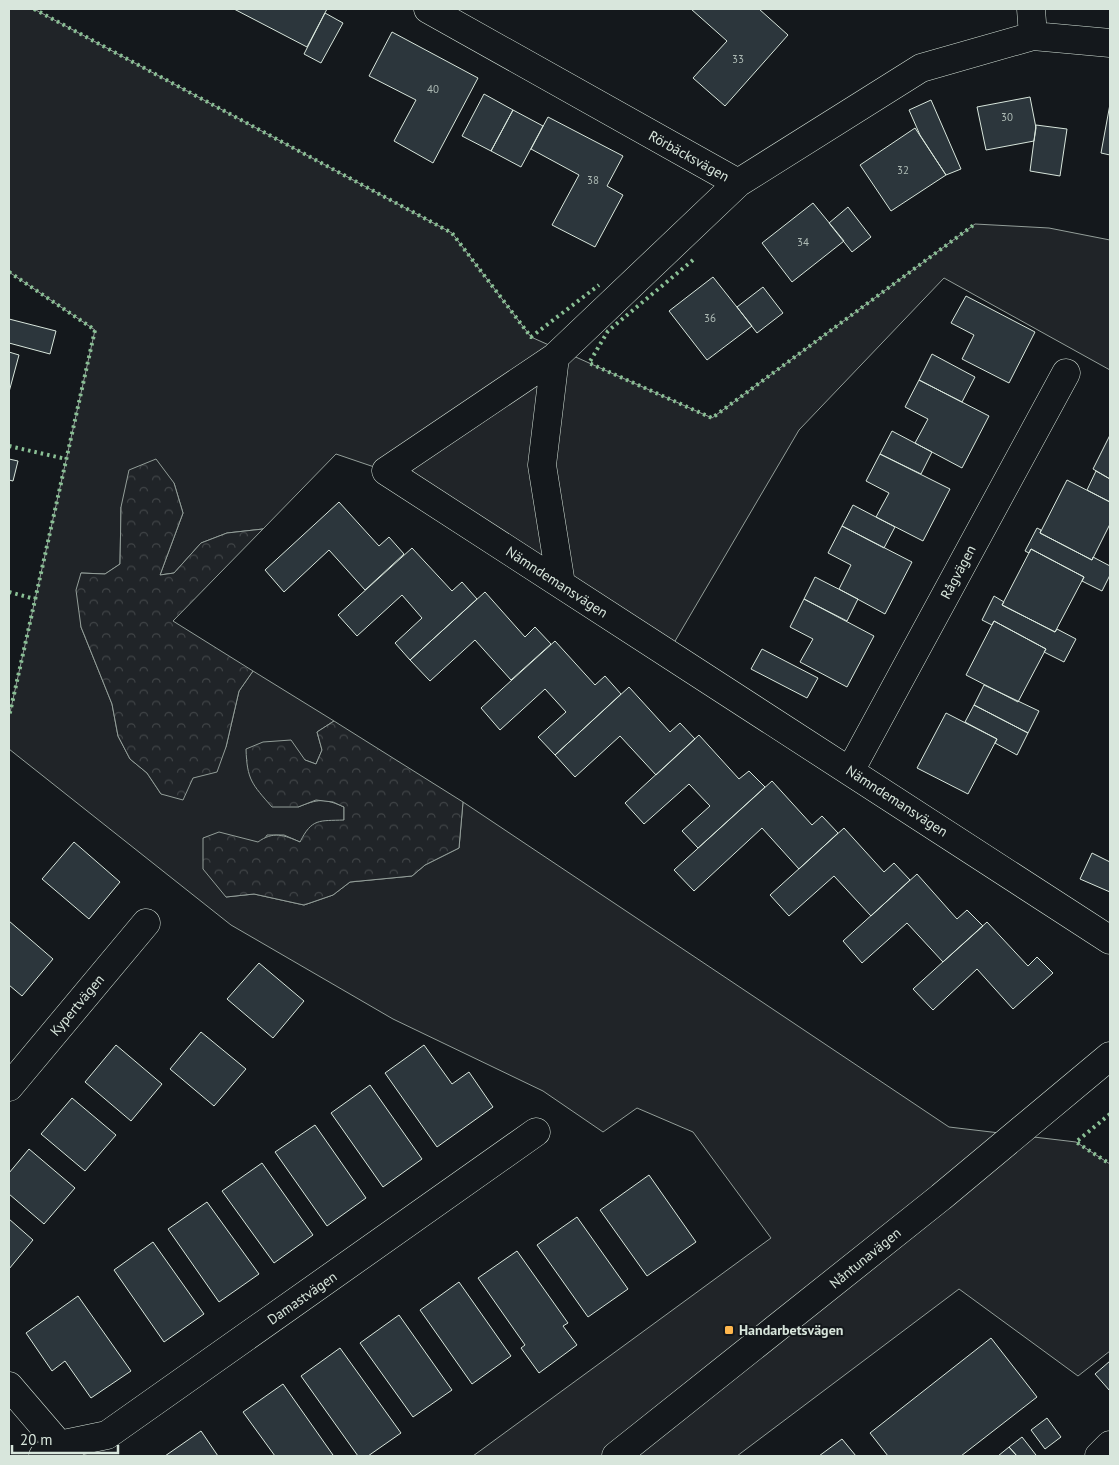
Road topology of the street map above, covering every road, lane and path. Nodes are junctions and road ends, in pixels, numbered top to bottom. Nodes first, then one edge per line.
1 (428, 9) edge
2 (1031, 9) edge
3 (1033, 36) junction
4 (1110, 43) edge
5 (738, 184) junction
6 (554, 357) junction
7 (1066, 373) dead end
8 (561, 584) junction
9 (850, 771) junction
10 (146, 924) dead end
11 (1110, 940) edge
12 (1110, 1056) edge
13 (9, 1087) edge
14 (536, 1132) dead end
15 (9, 1386) edge
16 (1110, 1445) edge
17 (57, 1452) edge
18 (616, 1456) edge
19 (1099, 1456) edge

1 - 5 street, Rörbäcksvägen
2 - 3 street
3 - 4 street, Rörbäcksvägen
3 - 5 street, Rörbäcksvägen
5 - 6 street, Nämndemansvägen
6 - 8 street
6 - 8 street, Nämndemansvägen
7 - 9 street, Rågvägen
8 - 9 street, Nämndemansvägen
9 - 11 street, Nämndemansvägen
10 - 13 street, Kypertvägen
12 - 18 street, Nåntunavägen
14 - 17 street, Damastvägen
15 - 17 street
16 - 19 street

